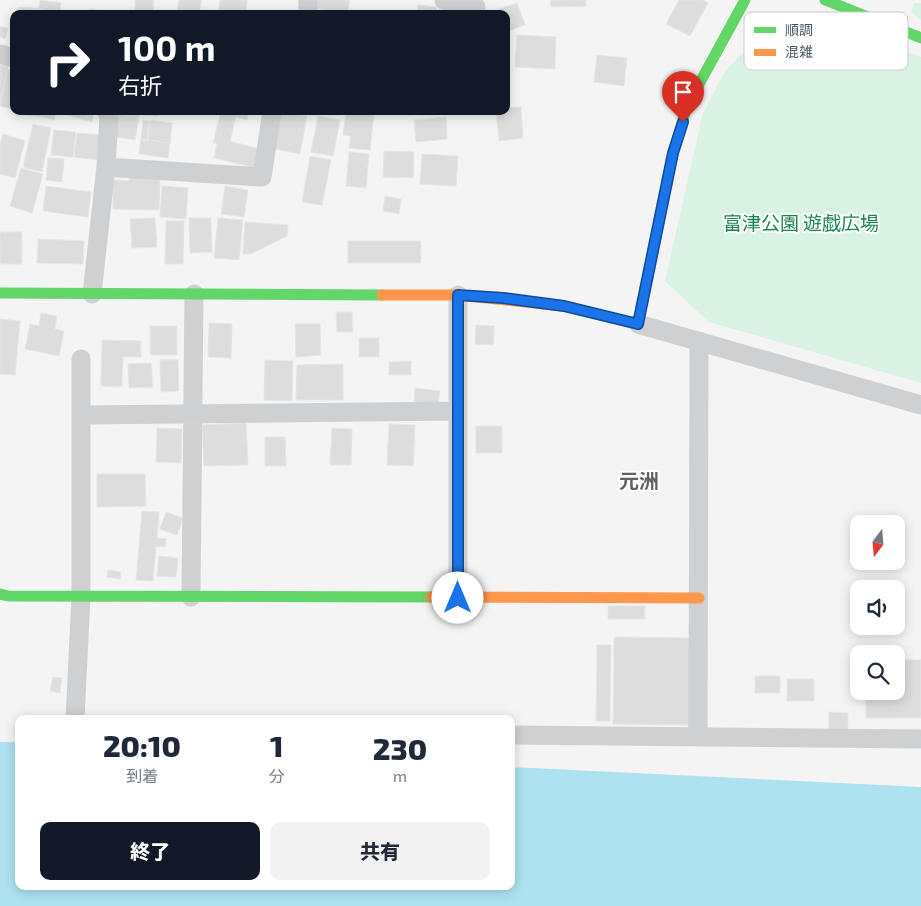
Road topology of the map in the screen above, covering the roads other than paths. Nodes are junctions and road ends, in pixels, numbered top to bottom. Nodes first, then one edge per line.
1 (444, 0) edge
2 (745, 0) edge
3 (825, 0) edge
4 (476, 7) dead end
5 (855, 12) edge
6 (908, 33) edge
7 (921, 38) edge
8 (108, 115) edge
9 (271, 115) edge
10 (106, 167) junction
11 (0, 293) edge
12 (92, 294) junction
13 (194, 294) junction
14 (458, 295) junction
15 (638, 324) junction
16 (699, 341) junction
17 (80, 359) dead end
18 (921, 405) edge
19 (458, 412) junction
20 (193, 414) junction
21 (81, 415) junction
22 (0, 594) edge
23 (80, 596) junction
24 (191, 597) junction
25 (458, 598) junction
26 (699, 598) junction
27 (75, 715) edge
28 (515, 735) edge
29 (698, 737) junction
30 (921, 739) edge

1 - 4 street
2 - 15 street
3 - 5 street
6 - 7 street
8 - 10 street
9 - 10 street
10 - 12 street
11 - 12 street
12 - 13 street
13 - 14 street
13 - 20 street
14 - 15 street
14 - 19 street
15 - 16 street
16 - 18 street
16 - 26 street
17 - 21 street
19 - 20 street
19 - 25 street
20 - 21 street
20 - 24 street
21 - 23 street
22 - 23 street
23 - 24 street
23 - 27 street
24 - 25 street
25 - 26 street
26 - 29 street
28 - 29 street
29 - 30 street

